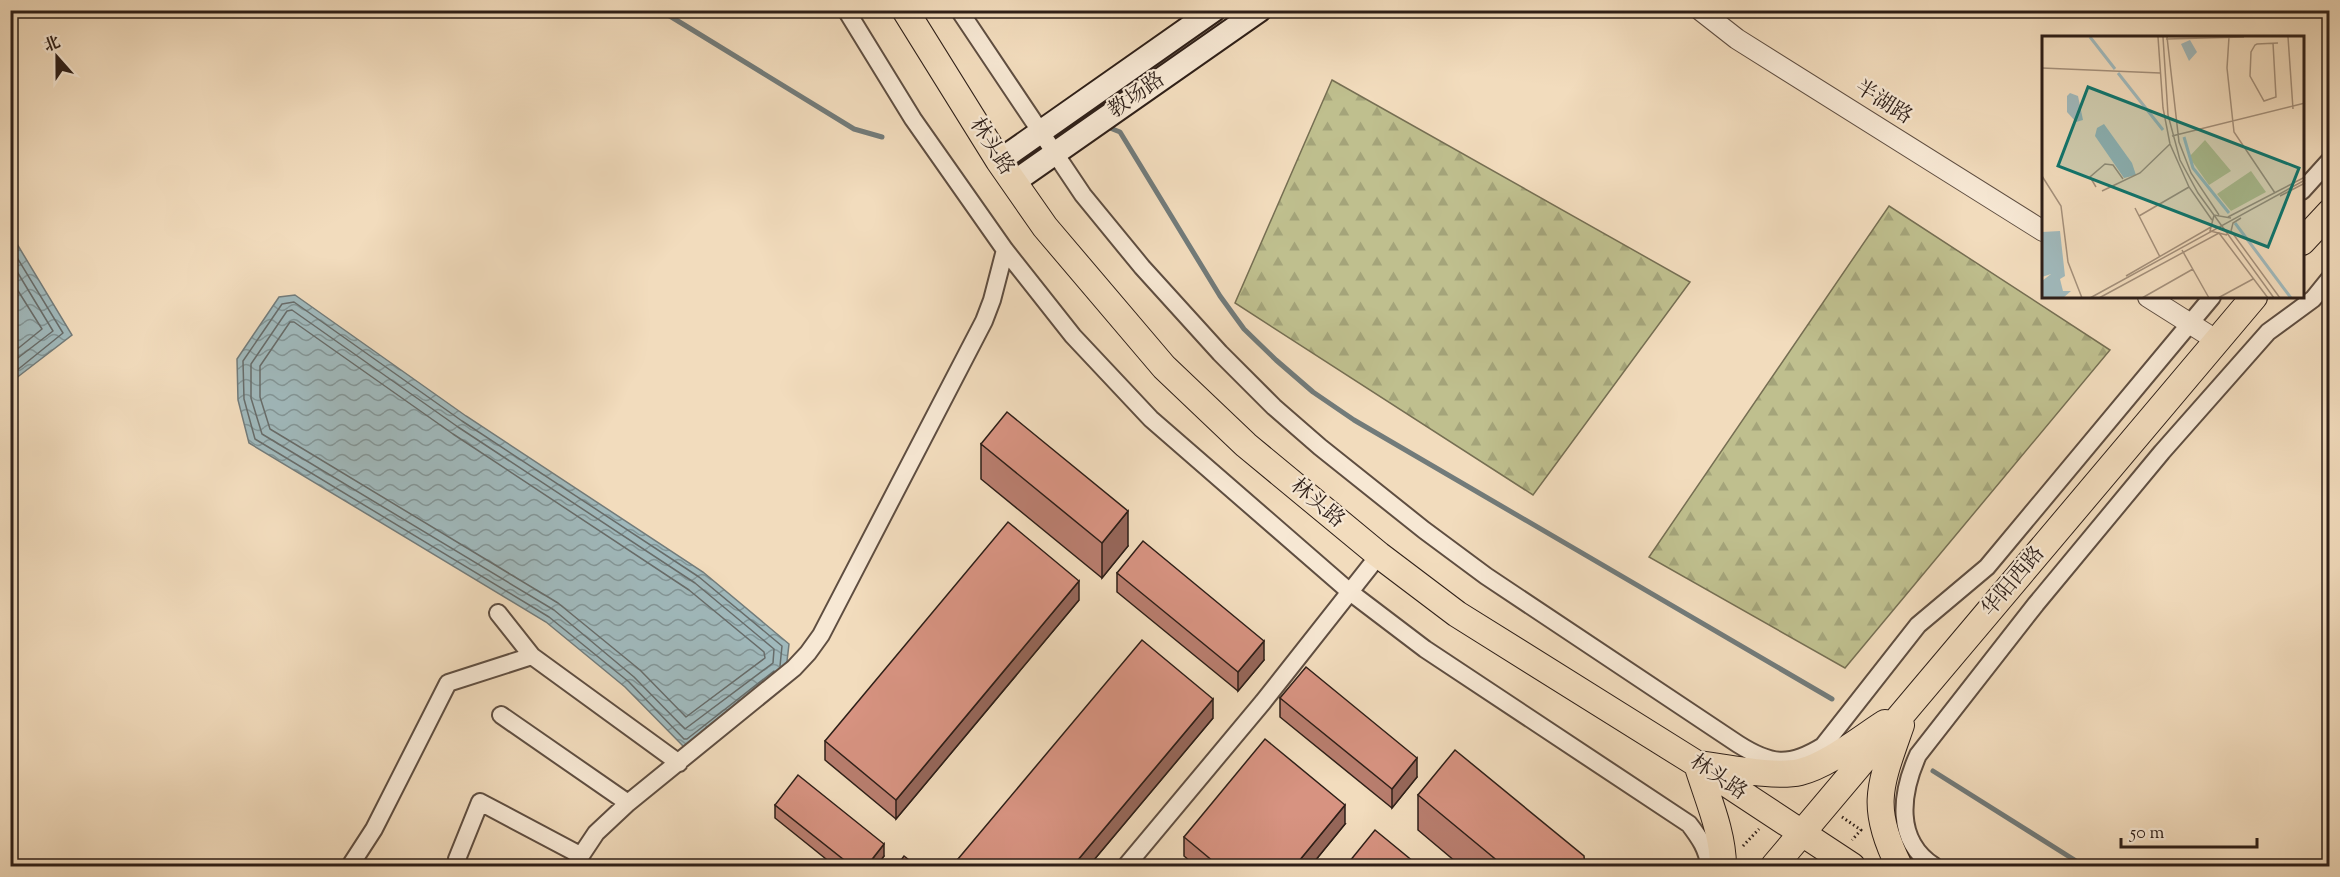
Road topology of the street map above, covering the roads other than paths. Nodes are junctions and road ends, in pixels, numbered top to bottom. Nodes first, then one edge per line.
1 (846, 10) edge
2 (905, 10) edge
3 (959, 10) edge
4 (1214, 10) edge
5 (1260, 10) edge
6 (1700, 10) edge
7 (1040, 132) junction
8 (1055, 154) junction
9 (2330, 160) edge
10 (999, 161) junction
11 (1014, 182) junction
12 (2304, 189) edge
13 (2330, 212) edge
14 (2042, 230) edge
15 (2304, 240) edge
16 (1005, 250) junction
17 (2330, 278) edge
18 (2150, 298) edge
19 (2211, 298) edge
20 (2253, 298) edge
21 (2189, 323) junction
22 (2216, 340) junction
23 (1379, 555) junction
24 (1350, 592) junction
25 (498, 613) dead end
26 (532, 656) junction
27 (1906, 710) junction
28 (501, 715) dead end
29 (679, 763) junction
30 (1697, 764) junction
31 (628, 803) junction
32 (1801, 834) junction
33 (457, 859) dead end
34 (577, 861) edge
35 (350, 867) edge
36 (1126, 867) edge
37 (1709, 867) edge
38 (1723, 867) edge
39 (1774, 867) edge
40 (1852, 867) edge
41 (1899, 867) edge
42 (1934, 867) edge

1 - 16 street
2 - 10 main road, 林头路
3 - 7 street
4 - 7 main road, 教场路
5 - 8 main road, 教场路
6 - 14 street, 半湖路
7 - 8 street
7 - 10 main road, 教场路
8 - 11 main road, 教场路
8 - 21 street
9 - 12 street
10 - 11 main road, 林头路
11 - 23 main road, 林头路
13 - 15 main road
16 - 24 street
16 - 29 street
17 - 42 street
18 - 21 street
19 - 21 street
20 - 22 main road, 华阳西路
21 - 22 street
22 - 27 main road, 华阳西路
23 - 24 street
23 - 30 main road, 林头路
24 - 36 street
24 - 37 street
25 - 26 street
26 - 29 street
26 - 35 street
27 - 30 main road
27 - 32 main road, 华阳西路
27 - 41 main road
28 - 31 street
29 - 31 street
30 - 32 main road, 林头路
30 - 38 main road
31 - 34 street
32 - 39 main road, 华阳西路
32 - 40 main road, 林头路
33 - 34 street

